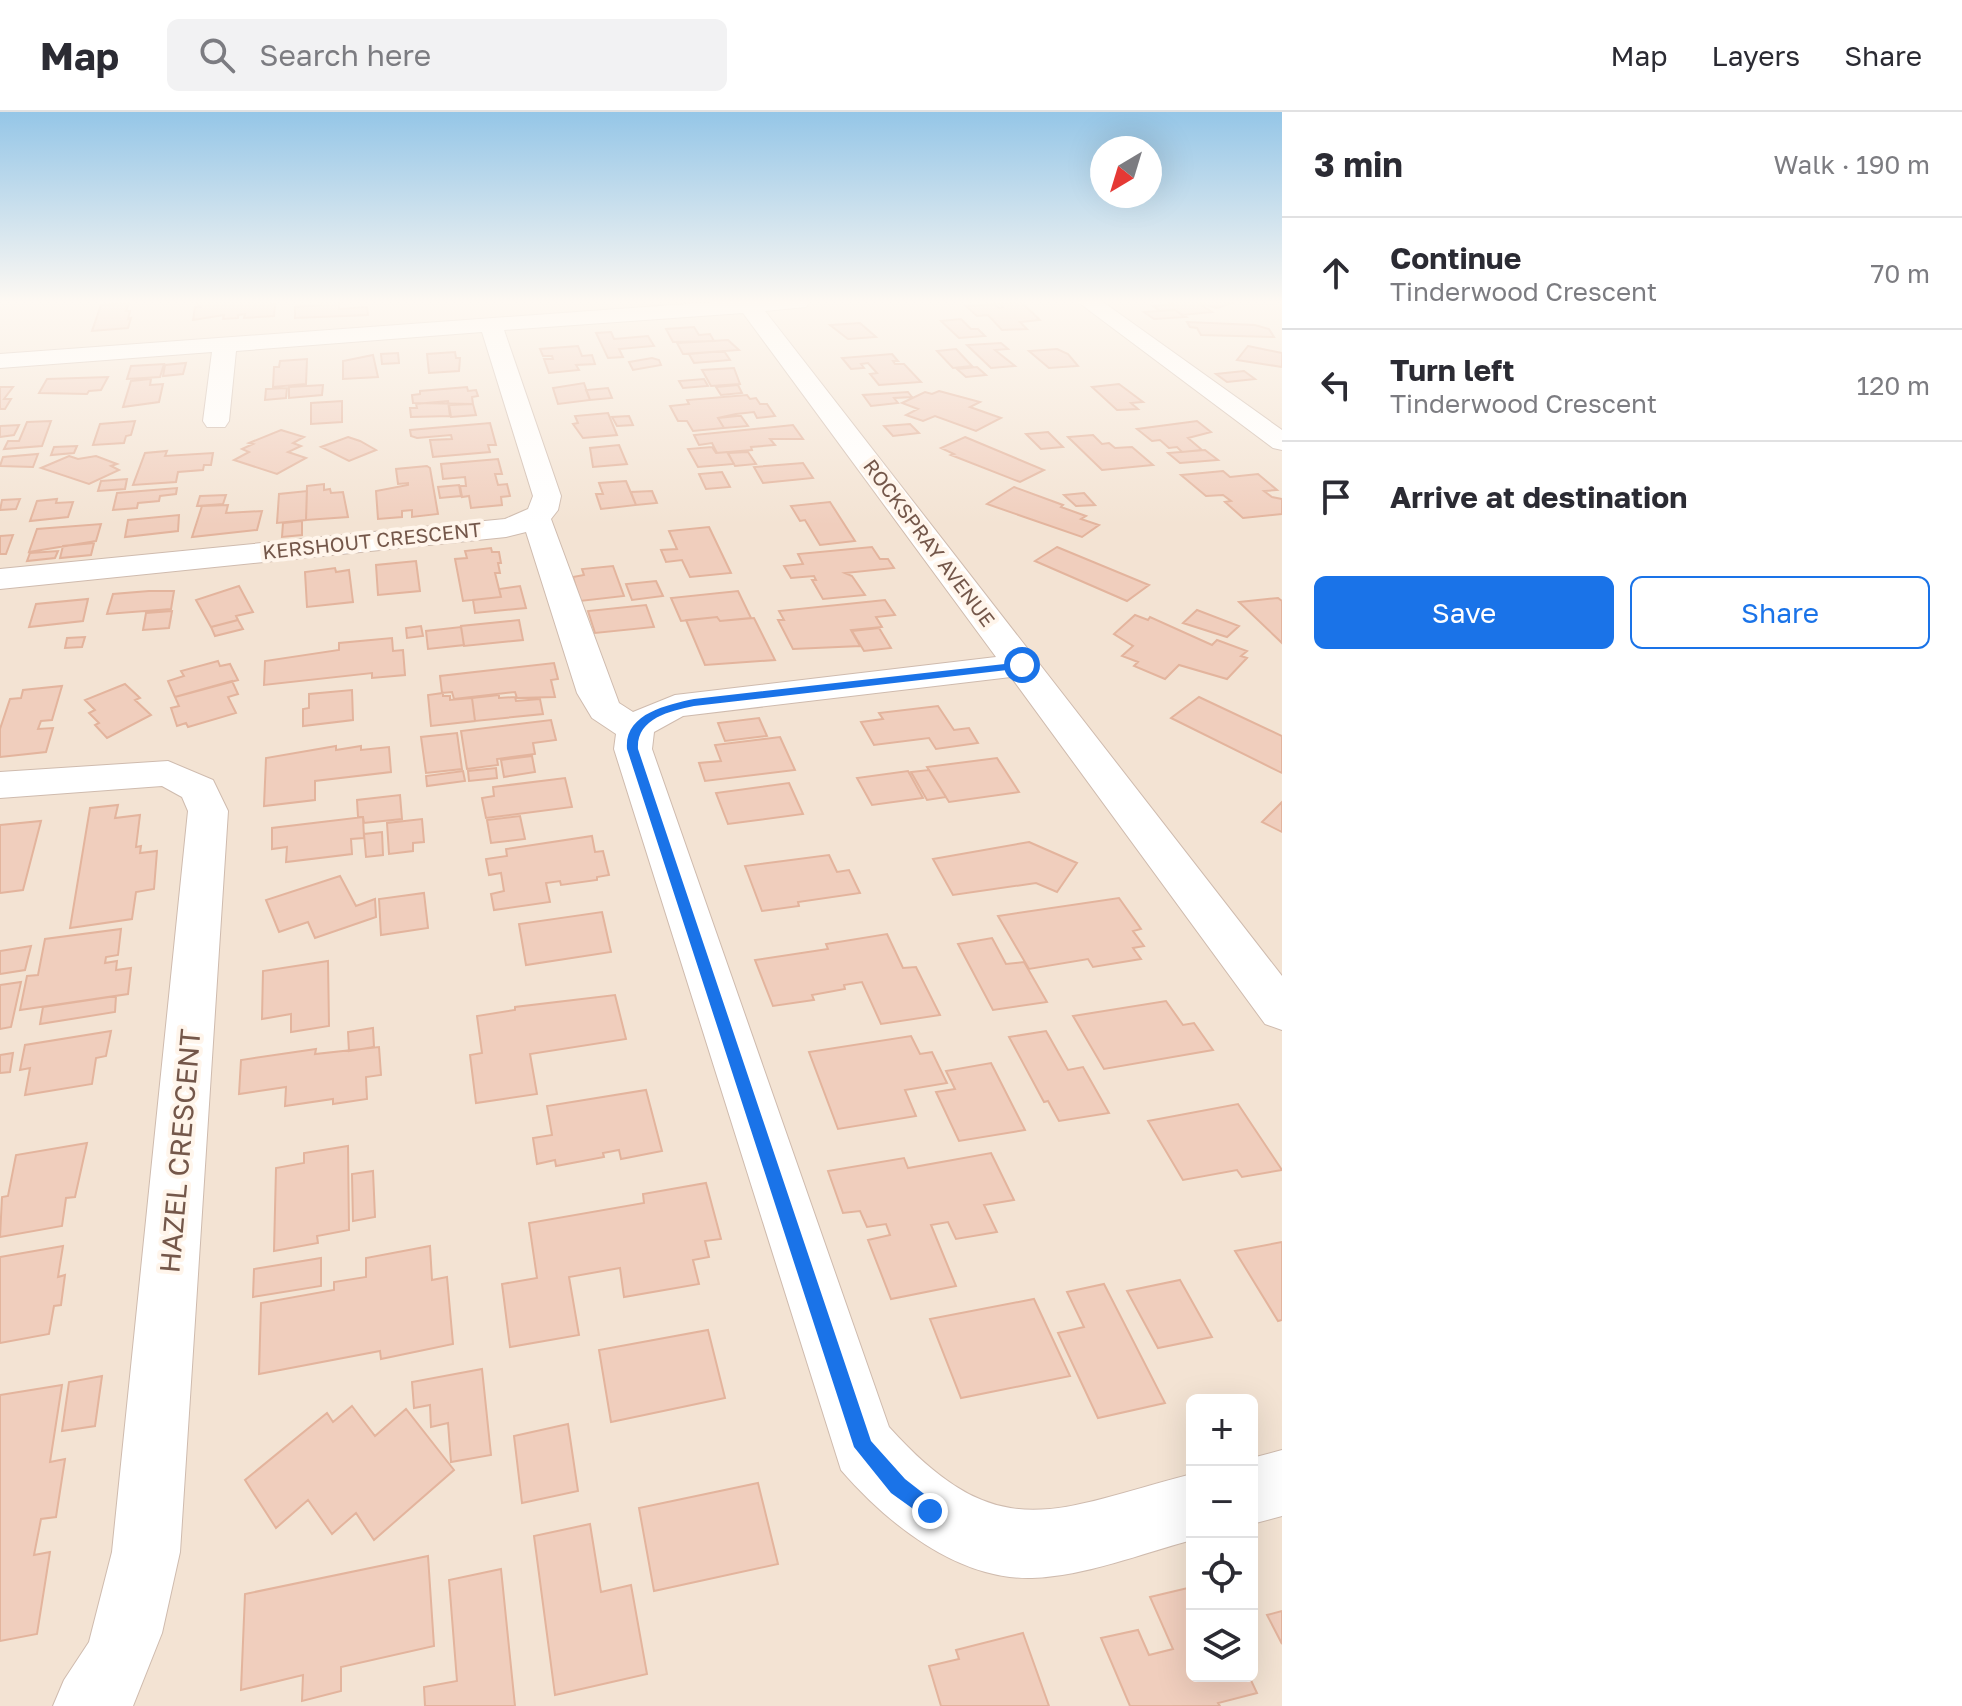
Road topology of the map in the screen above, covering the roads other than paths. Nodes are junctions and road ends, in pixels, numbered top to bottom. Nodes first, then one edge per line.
1 (221, 376) edge
2 (508, 376) edge
3 (803, 376) edge
4 (1192, 376) edge
5 (216, 421) dead end
6 (1282, 442) edge
7 (536, 518) junction
8 (0, 579) edge
9 (1022, 665) junction
10 (635, 729) junction
11 (0, 785) edge
12 (1282, 1011) edge
13 (1282, 1483) edge
14 (1258, 1489) edge
15 (1186, 1509) edge
16 (90, 1706) edge

1 - 5 street
2 - 7 street
3 - 9 street, ROCKSPRAY AVENUE
4 - 6 street
7 - 8 street, KERSHOUT CRESCENT
7 - 10 street
9 - 10 street
9 - 12 street, ROCKSPRAY AVENUE
10 - 15 street
11 - 16 street, HAZEL CRESCENT
13 - 14 street

